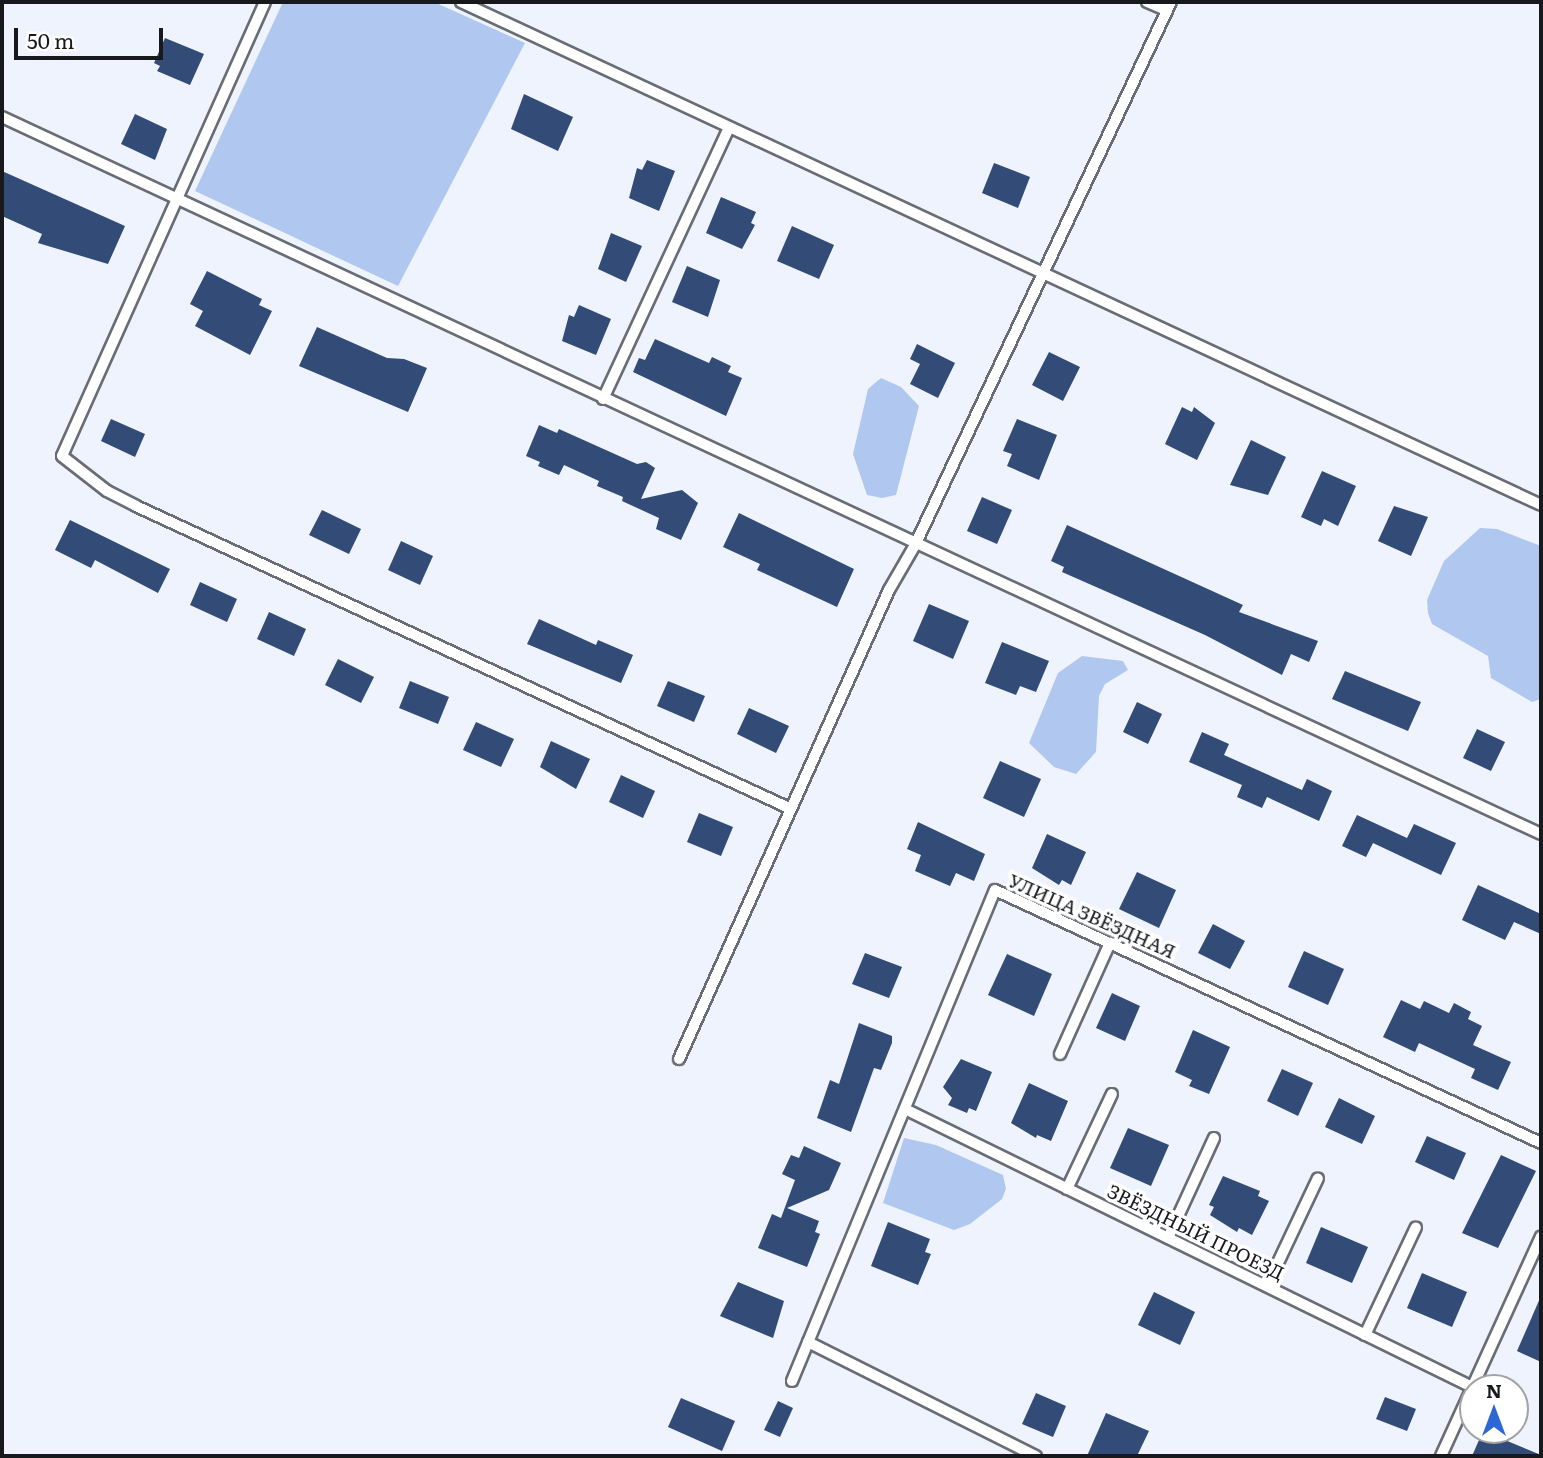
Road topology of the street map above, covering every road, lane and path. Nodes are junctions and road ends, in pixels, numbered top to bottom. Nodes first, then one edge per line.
1 (265, 2) edge
2 (461, 2) edge
3 (1147, 2) edge
4 (1168, 6) edge
5 (2, 117) edge
6 (729, 128) junction
7 (176, 199) junction
8 (1040, 274) junction
9 (603, 399) junction
10 (1541, 505) edge
11 (915, 545) junction
12 (789, 808) junction
13 (1541, 834) edge
14 (1110, 943) junction
15 (1060, 1054) dead end
16 (679, 1059) dead end
17 (1112, 1094) dead end
18 (905, 1109) junction
19 (1214, 1138) dead end
20 (1541, 1143) edge
21 (1318, 1178) dead end
22 (1067, 1189) junction
23 (1416, 1227) dead end
24 (1541, 1237) edge
25 (1168, 1238) junction
26 (1267, 1286) junction
27 (1365, 1335) junction
28 (808, 1342) junction
29 (1478, 1374) edge
30 (792, 1381) dead end
31 (1459, 1381) edge
32 (1459, 1416) edge
33 (1036, 1456) edge
34 (1441, 1456) edge

1 - 7 lane
2 - 6 lane
3 - 4 lane
4 - 8 lane
5 - 7 lane
6 - 8 lane
6 - 9 lane
7 - 9 lane
7 - 12 lane
8 - 10 lane
8 - 11 lane
9 - 11 lane
11 - 12 lane
11 - 13 lane
12 - 16 lane
14 - 15 lane
14 - 18 lane, УЛИЦА ЗВЁЗДНАЯ
14 - 20 lane, УЛИЦА ЗВЁЗДНАЯ
17 - 22 lane
18 - 22 lane, ЗВЁЗДНЫЙ ПРОЕЗД
18 - 28 lane, УЛИЦА ЗВЁЗДНАЯ
19 - 25 lane
21 - 26 lane
22 - 25 lane, ЗВЁЗДНЫЙ ПРОЕЗД
23 - 27 lane
24 - 29 lane
25 - 26 lane, ЗВЁЗДНЫЙ ПРОЕЗД
26 - 27 lane, ЗВЁЗДНЫЙ ПРОЕЗД
27 - 31 lane, ЗВЁЗДНЫЙ ПРОЕЗД
28 - 30 lane, УЛИЦА ЗВЁЗДНАЯ
28 - 33 lane
32 - 34 lane

